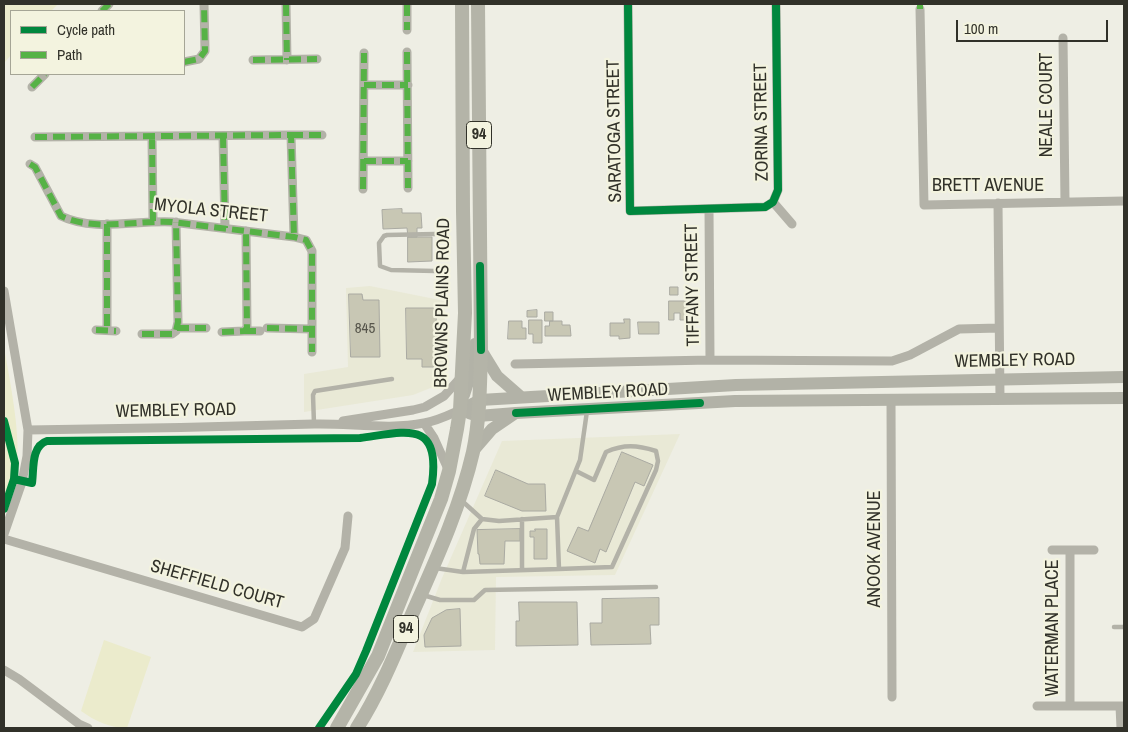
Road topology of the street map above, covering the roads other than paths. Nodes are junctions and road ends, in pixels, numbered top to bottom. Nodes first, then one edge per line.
1 (204, 4) edge
2 (286, 4) edge
3 (406, 4) edge
4 (462, 4) edge
5 (478, 4) edge
6 (628, 4) edge
7 (776, 4) edge
8 (920, 10) dead end
9 (407, 30) dead end
10 (1063, 38) dead end
11 (408, 52) dead end
12 (364, 53) dead end
13 (253, 60) dead end
14 (287, 60) junction
15 (316, 60) dead end
16 (185, 62) edge
17 (44, 75) edge
18 (364, 84) junction
19 (408, 85) junction
20 (32, 87) dead end
21 (291, 135) junction
22 (322, 135) dead end
23 (223, 136) junction
24 (35, 137) dead end
25 (152, 137) junction
26 (364, 161) junction
27 (408, 161) junction
28 (30, 164) dead end
29 (408, 188) dead end
30 (363, 189) dead end
31 (1124, 201) edge
32 (773, 202) junction
33 (1064, 202) junction
34 (998, 204) junction
35 (709, 209) junction
36 (153, 220) junction
37 (176, 222) junction
38 (107, 224) junction
39 (792, 224) dead end
40 (225, 228) junction
41 (246, 231) junction
42 (435, 234) dead end
43 (294, 236) junction
44 (435, 271) dead end
45 (4, 291) edge
46 (480, 312) junction
47 (177, 328) junction
48 (206, 328) dead end
49 (999, 328) junction
50 (312, 329) junction
51 (96, 330) dead end
52 (244, 331) junction
53 (222, 332) dead end
54 (142, 334) dead end
55 (481, 350) junction
56 (312, 352) dead end
57 (710, 360) junction
58 (515, 364) dead end
59 (462, 375) junction
60 (1124, 377) edge
61 (392, 379) dead end
62 (1000, 379) junction
63 (522, 397) junction
64 (1000, 398) junction
65 (1124, 398) edge
66 (480, 400) junction
67 (891, 400) junction
68 (587, 409) junction
69 (460, 410) junction
70 (516, 413) junction
71 (478, 416) junction
72 (424, 423) junction
73 (318, 424) junction
74 (28, 430) junction
75 (473, 452) junction
76 (449, 471) junction
77 (576, 471) junction
78 (460, 499) junction
79 (348, 516) dead end
80 (558, 517) junction
81 (482, 519) junction
82 (522, 519) junction
83 (4, 534) edge
84 (4, 538) edge
85 (1052, 550) dead end
86 (1070, 550) junction
87 (1094, 550) dead end
88 (433, 568) junction
89 (559, 569) junction
90 (522, 570) junction
91 (464, 572) junction
92 (656, 587) dead end
93 (421, 594) junction
94 (1124, 627) edge
95 (1114, 628) dead end
96 (4, 670) edge
97 (892, 697) dead end
98 (1037, 706) dead end
99 (1070, 706) junction
100 (1122, 706) edge
101 (88, 728) edge
102 (337, 728) edge
103 (357, 728) edge
104 (1121, 728) edge

1 - 16 street
2 - 14 street
3 - 9 street
4 - 59 main road, BROWNS PLAINS ROAD / 94
5 - 46 main road, BROWNS PLAINS ROAD / 94
6 - 35 street, SARATOGA STREET
7 - 32 street, ZORINA STREET
8 - 34 street, BRETT AVENUE
10 - 33 street, NEALE COURT
11 - 19 street
12 - 18 street
13 - 14 street
14 - 15 street
17 - 20 street
18 - 19 street
18 - 26 street
19 - 27 street
21 - 22 street
21 - 23 street
21 - 43 street
23 - 25 street
23 - 40 street
24 - 25 street
25 - 36 street
26 - 27 street
26 - 30 street
27 - 29 street
28 - 38 street, MYOLA STREET
31 - 33 street, BRETT AVENUE
32 - 35 street, ZORINA STREET
32 - 39 street, ZORINA STREET
33 - 34 street, BRETT AVENUE
34 - 49 street
35 - 57 street, TIFFANY STREET
36 - 37 street, MYOLA STREET
36 - 38 street, MYOLA STREET
37 - 40 street, MYOLA STREET
37 - 47 street
38 - 51 street
40 - 41 street, MYOLA STREET
41 - 43 street, MYOLA STREET
41 - 52 street
42 - 44 lane
43 - 50 street
45 - 74 street
46 - 55 main road, BROWNS PLAINS ROAD / 94
46 - 69 main road
47 - 48 street
47 - 54 street
49 - 57 street, WEMBLEY ROAD
49 - 62 street
50 - 52 street
50 - 56 street
52 - 53 street
55 - 63 main road
55 - 66 main road, BROWNS PLAINS ROAD / 94
57 - 58 street, WEMBLEY ROAD
59 - 69 main road, BROWNS PLAINS ROAD / 94
59 - 73 street, WEMBLEY ROAD
60 - 62 main road, WEMBLEY ROAD
61 - 73 lane
62 - 63 main road, WEMBLEY ROAD
62 - 64 street
63 - 66 main road, WEMBLEY ROAD
64 - 65 main road, WEMBLEY ROAD
64 - 67 main road, WEMBLEY ROAD
66 - 69 main road, WEMBLEY ROAD
66 - 71 main road, BROWNS PLAINS ROAD / 94
67 - 68 main road, WEMBLEY ROAD
67 - 97 street, ANOOK AVENUE
68 - 70 main road, WEMBLEY ROAD
68 - 77 lane
69 - 71 main road, WEMBLEY ROAD
69 - 72 street, WEMBLEY ROAD
69 - 76 main road, BROWNS PLAINS ROAD / 94
70 - 71 main road, WEMBLEY ROAD
70 - 75 main road
71 - 75 main road, BROWNS PLAINS ROAD / 94
72 - 73 street, WEMBLEY ROAD
72 - 76 street
73 - 74 street, WEMBLEY ROAD
74 - 83 street
75 - 78 main road, BROWNS PLAINS ROAD / 94
76 - 102 main road, BROWNS PLAINS ROAD / 94
77 - 80 lane
77 - 89 lane
78 - 81 lane
78 - 88 main road, BROWNS PLAINS ROAD / 94
79 - 84 street, SHEFFIELD COURT
80 - 82 lane
80 - 89 lane
81 - 82 lane
81 - 91 lane
82 - 90 lane
85 - 86 street, WATERMAN PLACE
86 - 87 street, WATERMAN PLACE
86 - 99 street, WATERMAN PLACE
88 - 91 lane
88 - 93 main road, BROWNS PLAINS ROAD / 94
89 - 90 lane
90 - 91 lane
92 - 93 lane
93 - 103 main road, BROWNS PLAINS ROAD / 94
94 - 95 lane
96 - 101 street
98 - 99 street
99 - 100 street
100 - 104 street

